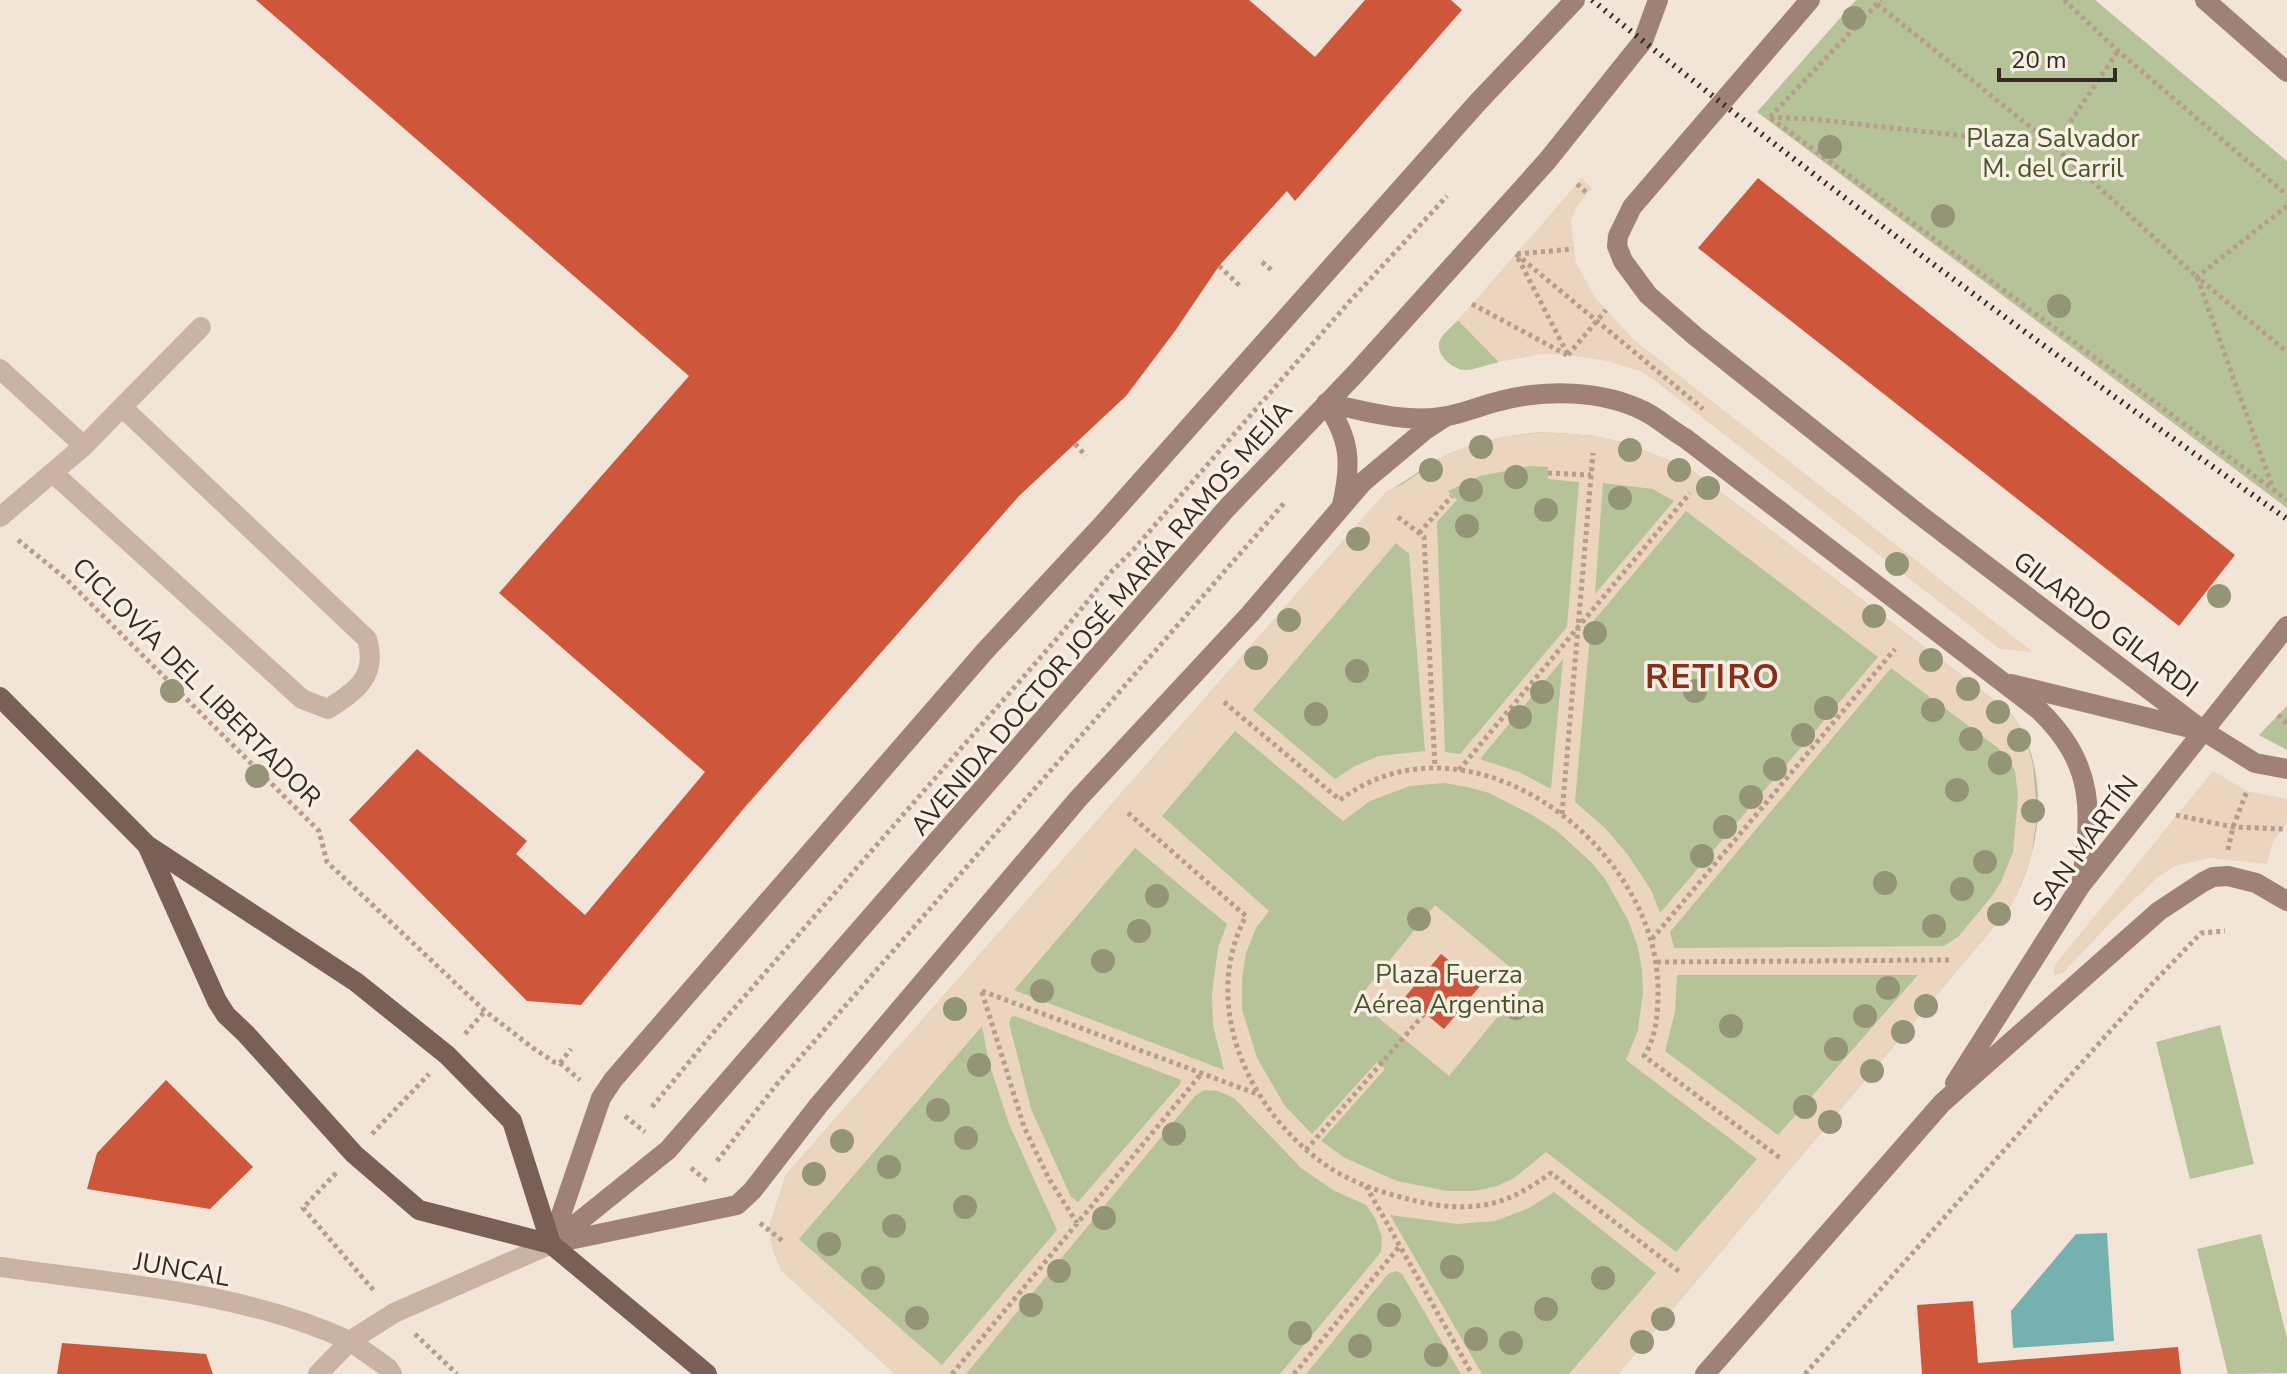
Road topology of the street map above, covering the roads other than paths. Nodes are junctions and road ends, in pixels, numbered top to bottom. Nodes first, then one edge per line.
1 (1575, 0) edge
2 (1658, 0) edge
3 (1810, 0) edge
4 (2205, 0) edge
5 (2287, 72) edge
6 (201, 327) dead end
7 (0, 369) edge
8 (1326, 403) junction
9 (122, 407) junction
10 (1445, 417) junction
11 (84, 446) junction
12 (53, 473) junction
13 (1341, 509) junction
14 (0, 517) edge
15 (2287, 626) edge
16 (2003, 682) junction
17 (0, 697) edge
18 (2202, 730) junction
19 (2287, 769) edge
20 (147, 845) junction
21 (2081, 885) junction
22 (2287, 901) edge
23 (1942, 1103) junction
24 (551, 1244) junction
25 (0, 1267) edge
26 (350, 1341) junction
27 (318, 1374) edge
28 (392, 1374) edge
29 (707, 1374) edge
30 (1705, 1374) edge

1 - 24 main road
2 - 8 main road, AVENIDA DOCTOR JOSÉ MARÍA RAMOS MEJÍA
3 - 18 main road, GILARDO GILARDI
4 - 5 main road
6 - 9 street
7 - 11 street
8 - 10 main road
8 - 13 main road
8 - 24 main road, AVENIDA DOCTOR JOSÉ MARÍA RAMOS MEJÍA
9 - 11 street
9 - 12 street
10 - 13 main road
10 - 16 main road, GILARDO GILARDI
11 - 12 street
12 - 14 street
13 - 24 main road
15 - 18 main road, SAN MARTÍN
16 - 18 main road, GILARDO GILARDI
16 - 21 main road
17 - 20 main road
18 - 19 main road
18 - 21 main road, SAN MARTÍN
20 - 24 main road
20 - 24 main road
21 - 23 main road, SAN MARTÍN
22 - 23 main road, SAN MARTÍN
23 - 30 main road, SAN MARTÍN
24 - 26 street
24 - 29 main road
25 - 26 street, JUNCAL
26 - 27 street
26 - 28 street, JUNCAL

